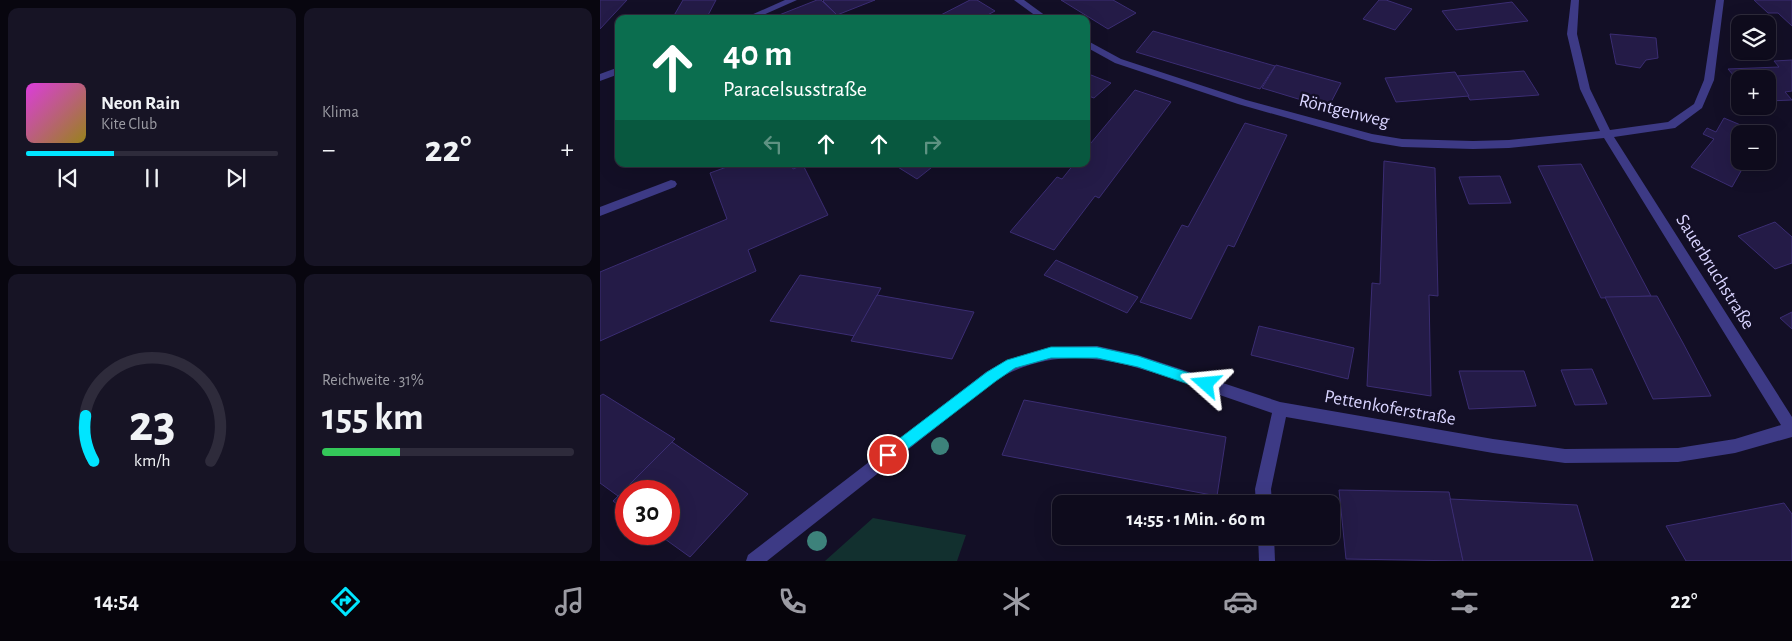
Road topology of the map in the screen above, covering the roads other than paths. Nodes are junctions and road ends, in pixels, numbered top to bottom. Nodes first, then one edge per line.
1 (794, 0) edge
2 (1018, 0) edge
3 (1575, 0) edge
4 (1720, 0) edge
5 (756, 15) edge
6 (1040, 15) edge
7 (1090, 45) edge
8 (615, 72) edge
9 (600, 78) edge
10 (1607, 134) junction
11 (671, 184) dead end
12 (600, 212) edge
13 (1280, 409) junction
14 (1792, 429) edge
15 (1263, 495) edge
16 (1266, 545) edge
17 (754, 561) edge
18 (1267, 561) edge

1 - 5 street
2 - 6 street
3 - 10 street, Sauerbruchstraße
4 - 10 street
7 - 10 street, Röntgenweg
8 - 9 street
10 - 14 street, Sauerbruchstraße
11 - 12 street
13 - 14 street, Pettenkoferstraße
13 - 15 street
13 - 17 street, Pettenkoferstraße
16 - 18 street

